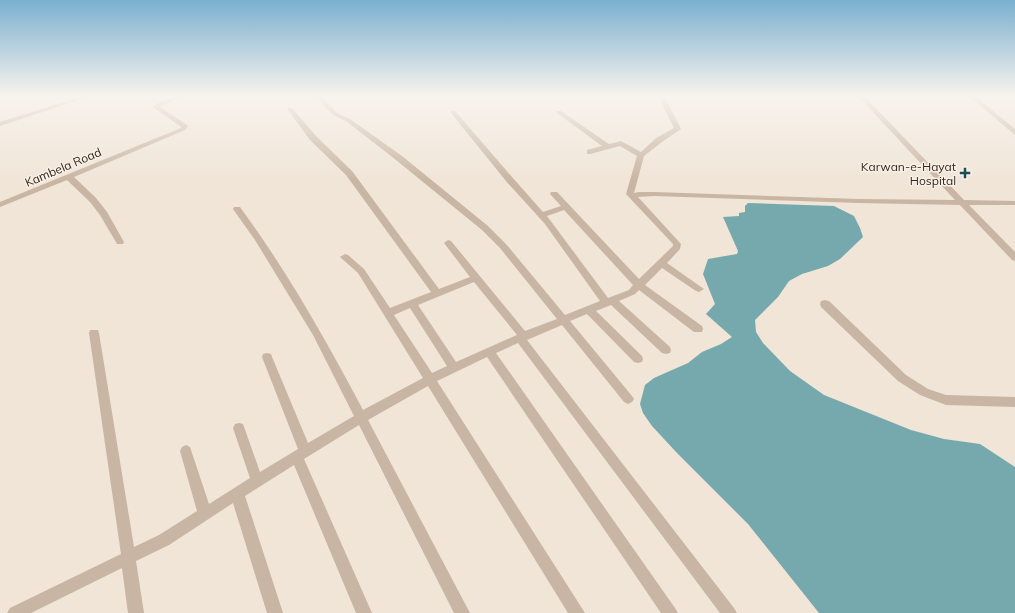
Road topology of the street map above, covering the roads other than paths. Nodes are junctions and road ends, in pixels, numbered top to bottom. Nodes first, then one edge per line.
1 (183, 125) edge
2 (302, 125) edge
3 (354, 125) edge
4 (464, 125) edge
5 (577, 125) edge
6 (676, 125) edge
7 (888, 125) edge
8 (1005, 125) edge
9 (1015, 133) edge
10 (608, 147) junction
11 (590, 152) dead end
12 (641, 155) junction
13 (68, 176) junction
14 (554, 194) dead end
15 (632, 197) junction
16 (962, 202) junction
17 (1015, 203) edge
18 (0, 205) edge
19 (566, 207) junction
20 (237, 209) dead end
21 (541, 214) junction
22 (120, 242) dead end
23 (448, 243) dead end
24 (345, 257) dead end
25 (1015, 258) edge
26 (661, 264) junction
27 (476, 278) junction
28 (639, 285) junction
29 (699, 289) dead end
30 (438, 294) junction
31 (609, 301) junction
32 (412, 304) junction
33 (825, 304) dead end
34 (589, 310) junction
35 (388, 314) junction
36 (564, 321) junction
37 (698, 329) dead end
38 (94, 333) dead end
39 (522, 337) junction
40 (666, 350) dead end
41 (488, 352) junction
42 (266, 357) dead end
43 (638, 359) dead end
44 (454, 367) junction
45 (429, 380) junction
46 (628, 399) dead end
47 (1015, 402) edge
48 (360, 418) junction
49 (239, 428) dead end
50 (186, 451) dead end
51 (301, 454) junction
52 (257, 481) junction
53 (237, 493) junction
54 (205, 514) junction
55 (128, 558) junction
56 (18, 612) edge
57 (136, 613) edge
58 (275, 613) edge
59 (364, 613) edge
60 (462, 613) edge
61 (577, 613) edge
62 (670, 613) edge
63 (729, 613) edge

1 - 13 street, Kambela Road
2 - 30 street
3 - 36 street
4 - 21 street
5 - 10 street
6 - 12 street
7 - 16 street
8 - 9 street
10 - 11 street
10 - 12 street
12 - 15 street
13 - 18 street, Kambela Road
13 - 22 street
14 - 19 street
15 - 16 street
15 - 26 street
16 - 17 street
16 - 25 street
19 - 21 street
19 - 28 street
20 - 48 street
21 - 31 street
23 - 27 street
24 - 35 street
26 - 28 street
26 - 29 street
27 - 30 street
27 - 39 street
28 - 31 street
28 - 37 street
30 - 32 street
31 - 34 street
31 - 40 street
32 - 35 street
32 - 44 street
33 - 47 street
34 - 36 street
34 - 43 street
35 - 45 street
36 - 39 street
36 - 46 street
38 - 55 street
39 - 41 street
39 - 63 street
41 - 44 street
41 - 62 street
42 - 51 street
44 - 45 street
45 - 48 street
45 - 61 street
48 - 51 street
48 - 60 street
49 - 52 street
50 - 54 street
51 - 52 street
51 - 59 street
52 - 53 street
53 - 54 street
53 - 58 street
54 - 55 street
55 - 56 street
55 - 57 street

